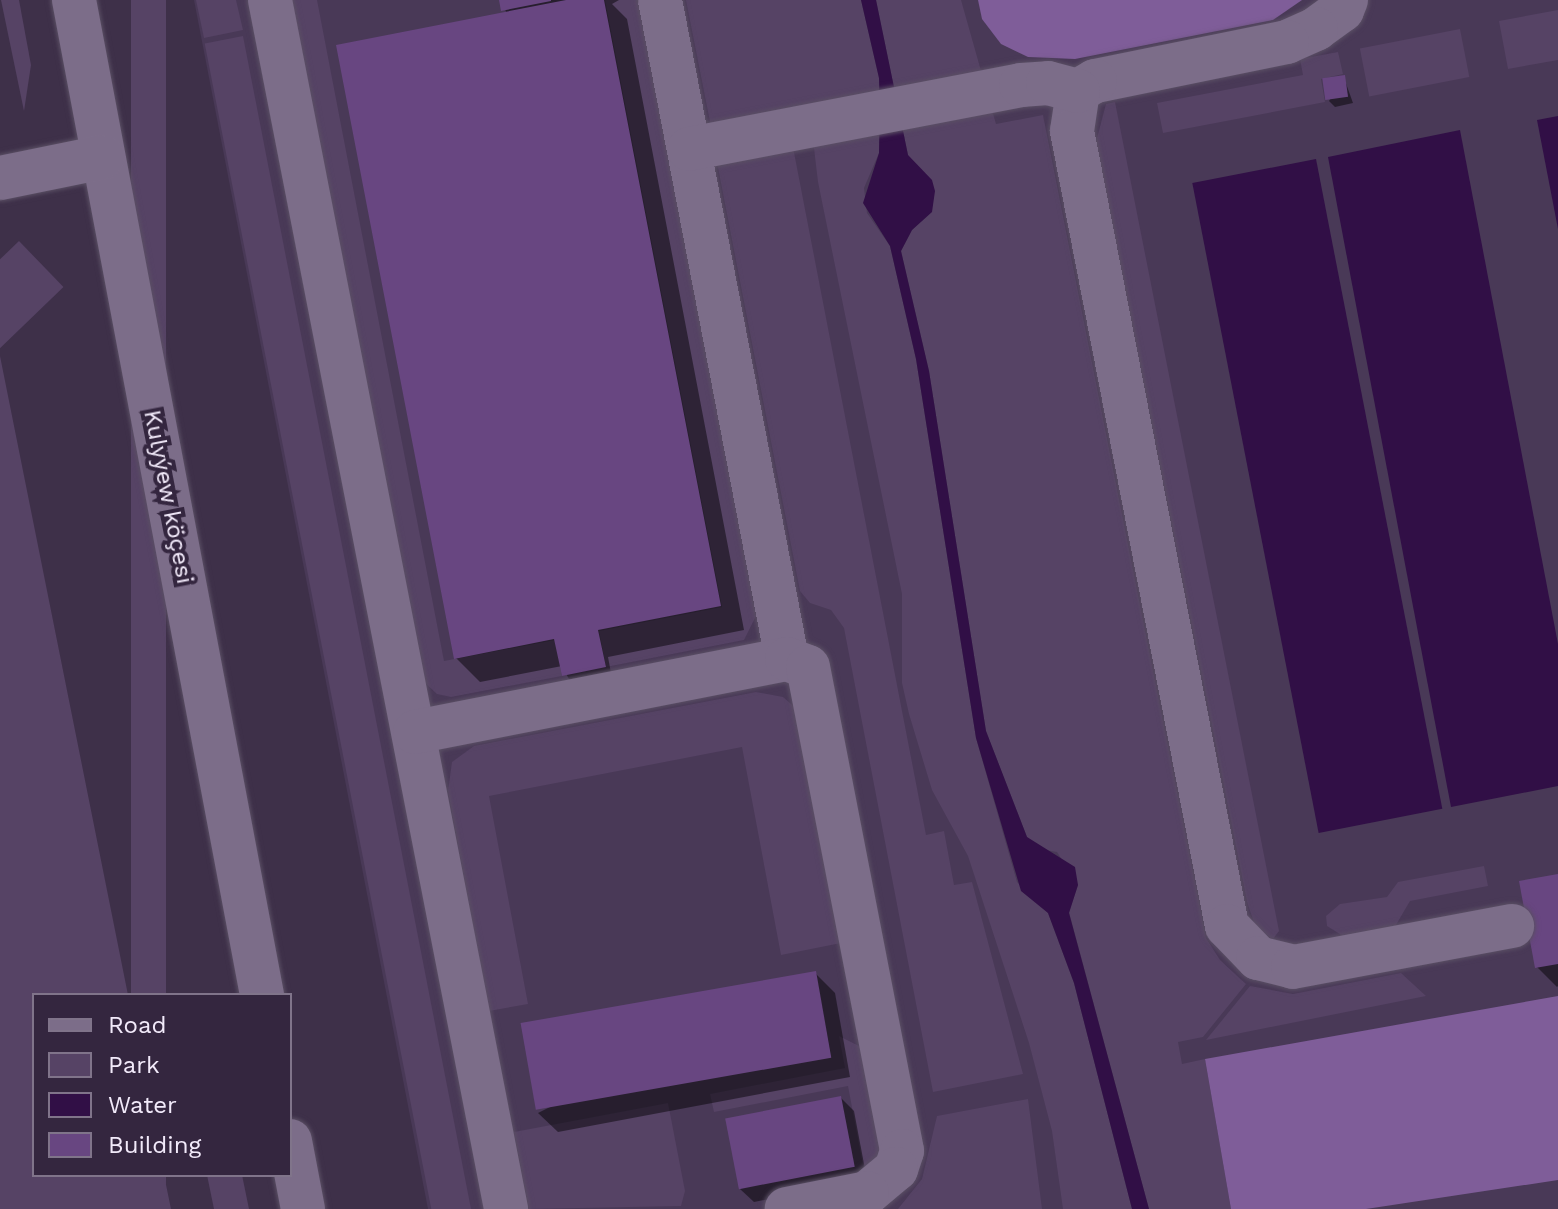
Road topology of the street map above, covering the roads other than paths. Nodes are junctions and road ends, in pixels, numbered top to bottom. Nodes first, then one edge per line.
1 (74, 0) edge
2 (270, 0) edge
3 (660, 0) edge
4 (1346, 0) edge
5 (1078, 91) junction
6 (689, 149) junction
7 (103, 157) junction
8 (0, 178) edge
9 (787, 659) junction
10 (415, 732) junction
11 (1512, 926) dead end
12 (262, 993) edge
13 (292, 1151) edge
14 (303, 1209) edge
15 (506, 1209) edge
16 (787, 1209) edge

1 - 7 street, Kulyýew köçesi
2 - 10 street
3 - 6 street
4 - 5 street
5 - 6 street
5 - 11 street
6 - 9 street
7 - 8 street
7 - 12 street, Kulyýew köçesi
9 - 10 street
9 - 16 street
10 - 15 street
13 - 14 street

